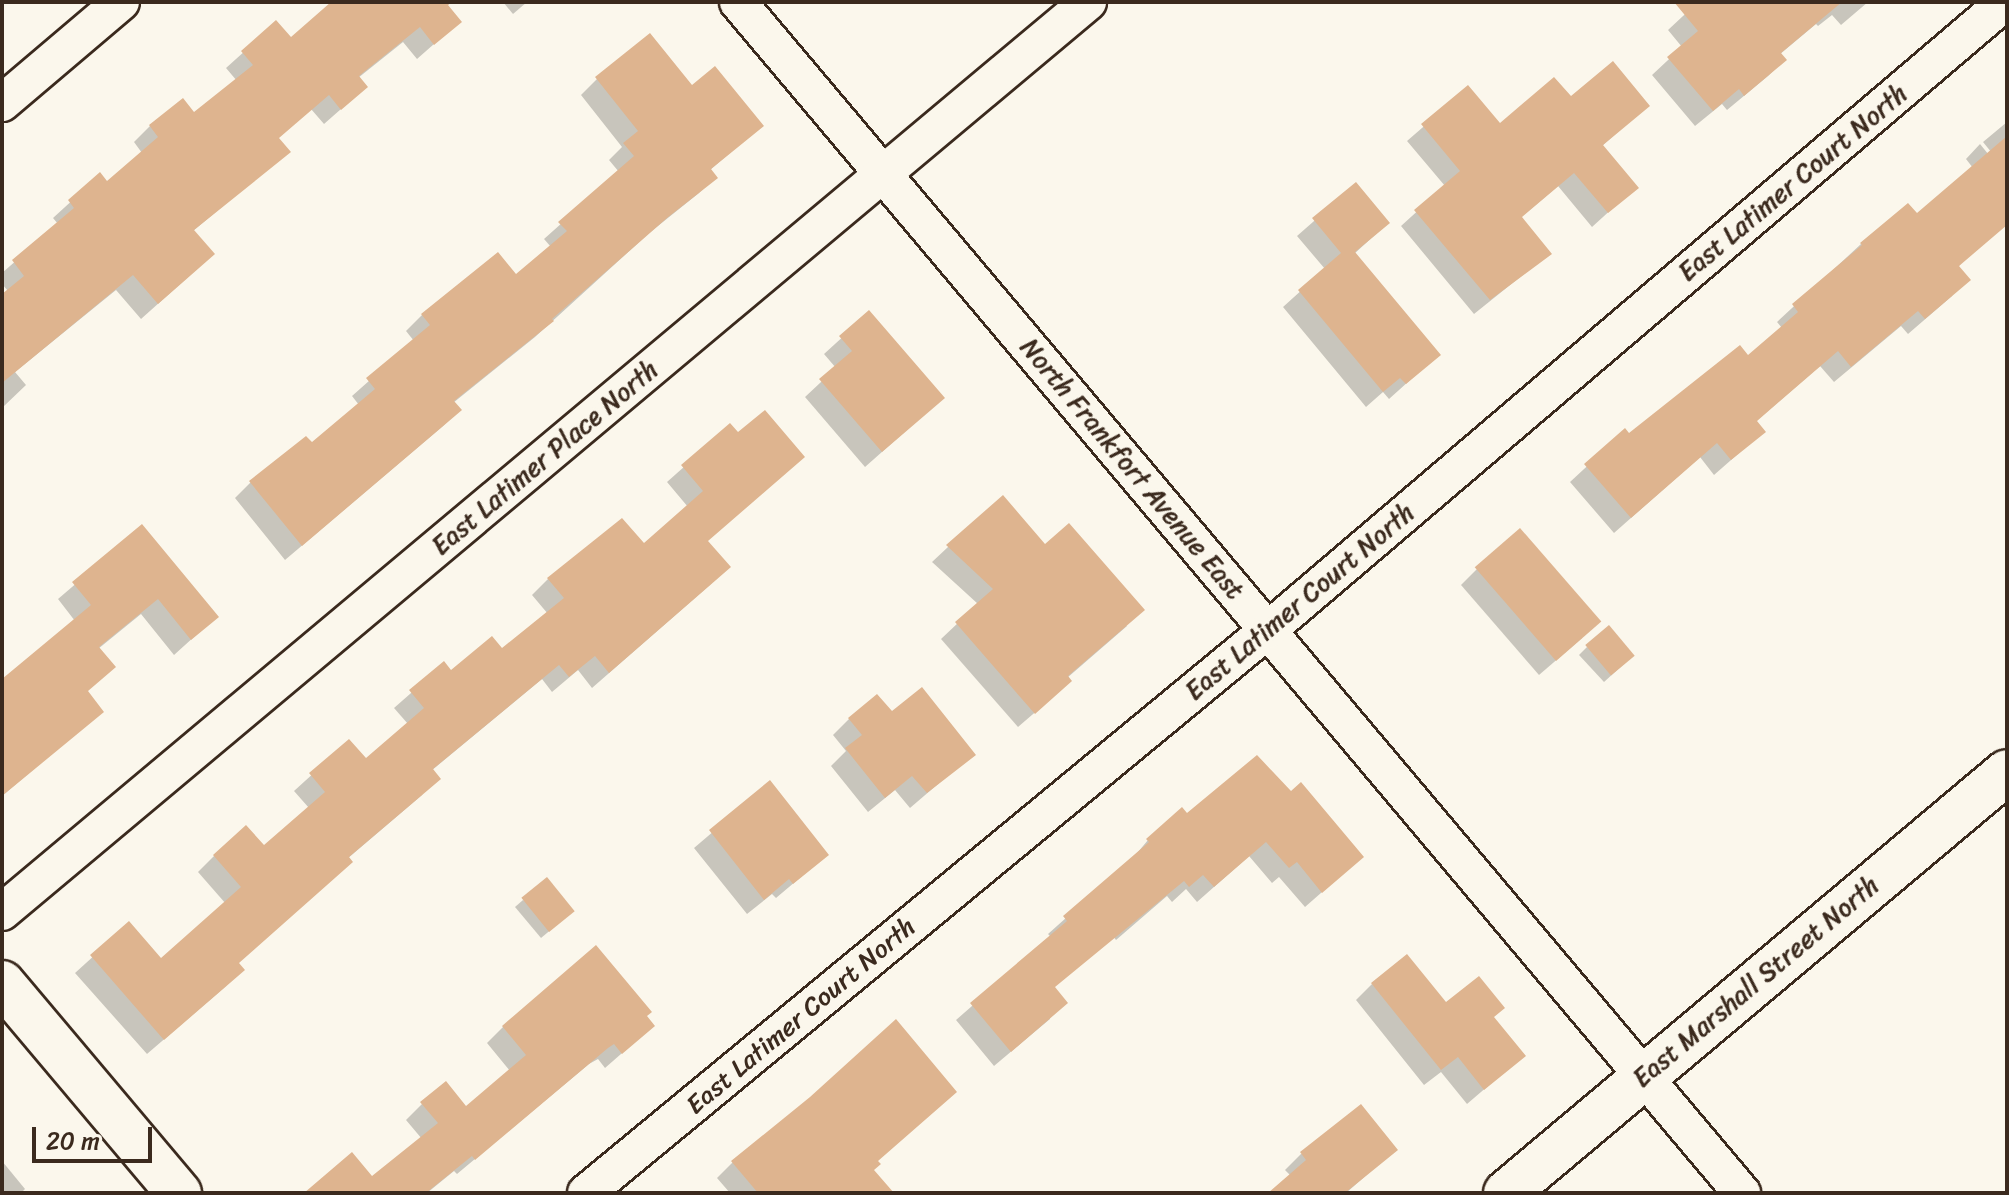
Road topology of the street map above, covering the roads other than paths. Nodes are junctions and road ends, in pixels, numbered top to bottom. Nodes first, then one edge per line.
1 (121, 2) edge
2 (738, 2) edge
3 (1088, 2) edge
4 (2005, 2) edge
5 (2, 103) edge
6 (883, 175) junction
7 (1268, 630) junction
8 (2007, 772) edge
9 (2, 912) edge
10 (2, 983) edge
11 (1643, 1078) junction
12 (179, 1193) edge
13 (586, 1193) edge
14 (1506, 1193) edge
15 (1742, 1193) edge

1 - 5 street
2 - 6 street, North Frankfort Avenue East
3 - 6 street, East Latimer Place North
4 - 7 street, East Latimer Court North
6 - 7 street, North Frankfort Avenue East
6 - 9 street, East Latimer Place North
7 - 11 street, North Frankfort Avenue East
7 - 13 street, East Latimer Court North
8 - 11 street, East Marshall Street North
10 - 12 street
11 - 14 street, East Marshall Street North
11 - 15 street, North Frankfort Avenue East

